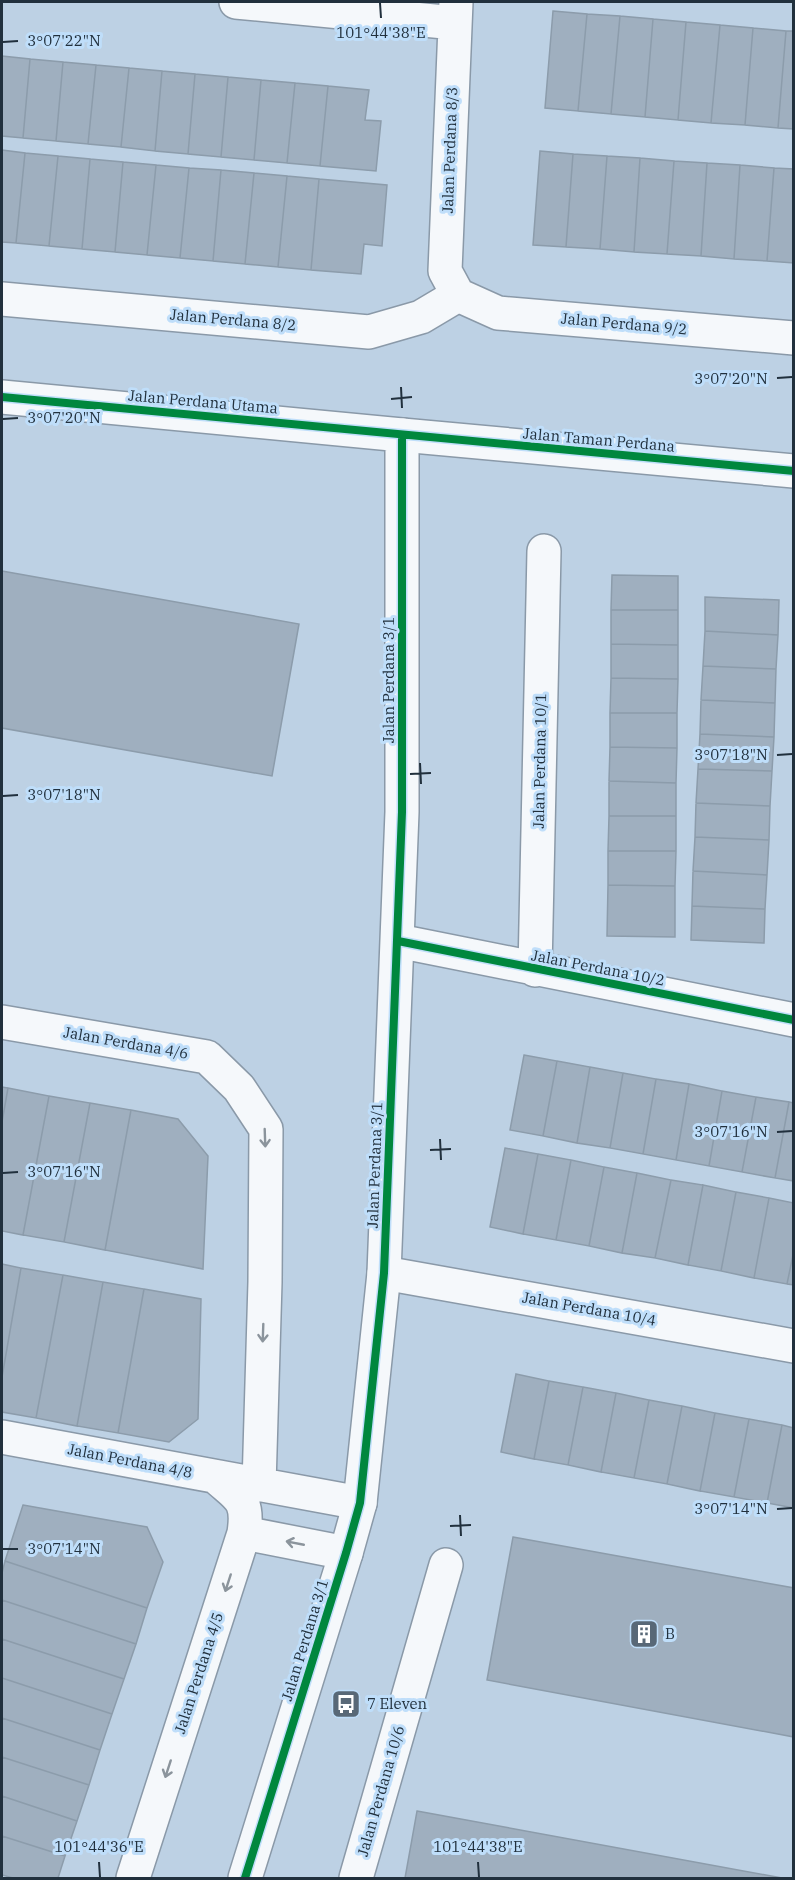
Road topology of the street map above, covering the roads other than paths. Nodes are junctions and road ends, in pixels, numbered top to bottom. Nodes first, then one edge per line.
1 (236, 2) edge
2 (456, 12) edge
3 (458, 295) junction
4 (2, 299) edge
5 (794, 338) edge
6 (2, 397) edge
7 (402, 435) junction
8 (794, 471) edge
9 (544, 551) dead end
10 (398, 941) junction
11 (536, 970) junction
12 (794, 1020) edge
13 (2, 1022) edge
14 (384, 1273) junction
15 (794, 1346) edge
16 (2, 1437) edge
17 (216, 1477) junction
18 (259, 1485) junction
19 (360, 1503) junction
20 (244, 1533) junction
21 (346, 1553) junction
22 (446, 1565) dead end
23 (133, 1878) edge
24 (245, 1878) edge
25 (356, 1878) edge

1 - 2 street
2 - 3 street, Jalan Perdana 8/3
3 - 4 street, Jalan Perdana 8/2
3 - 5 street, Jalan Perdana 9/2
6 - 7 street, Jalan Perdana Utama
7 - 8 street, Jalan Taman Perdana
7 - 10 street, Jalan Perdana 3/1
9 - 11 street, Jalan Perdana 10/1
10 - 11 street, Jalan Perdana 10/2
10 - 14 street, Jalan Perdana 3/1
11 - 12 street, Jalan Perdana 10/2
13 -> 18 street, Jalan Perdana 4/6
14 - 15 street, Jalan Perdana 10/4
14 - 19 street, Jalan Perdana 3/1
16 - 17 street, Jalan Perdana 4/8
17 - 18 street, Jalan Perdana 4/8
17 - 20 street, Jalan Perdana 4/5
18 - 19 street, Jalan Perdana 4/8
19 - 21 street, Jalan Perdana 3/1
21 -> 20 street
20 -> 23 street, Jalan Perdana 4/5
21 - 24 street, Jalan Perdana 3/1
22 - 25 street, Jalan Perdana 10/6

